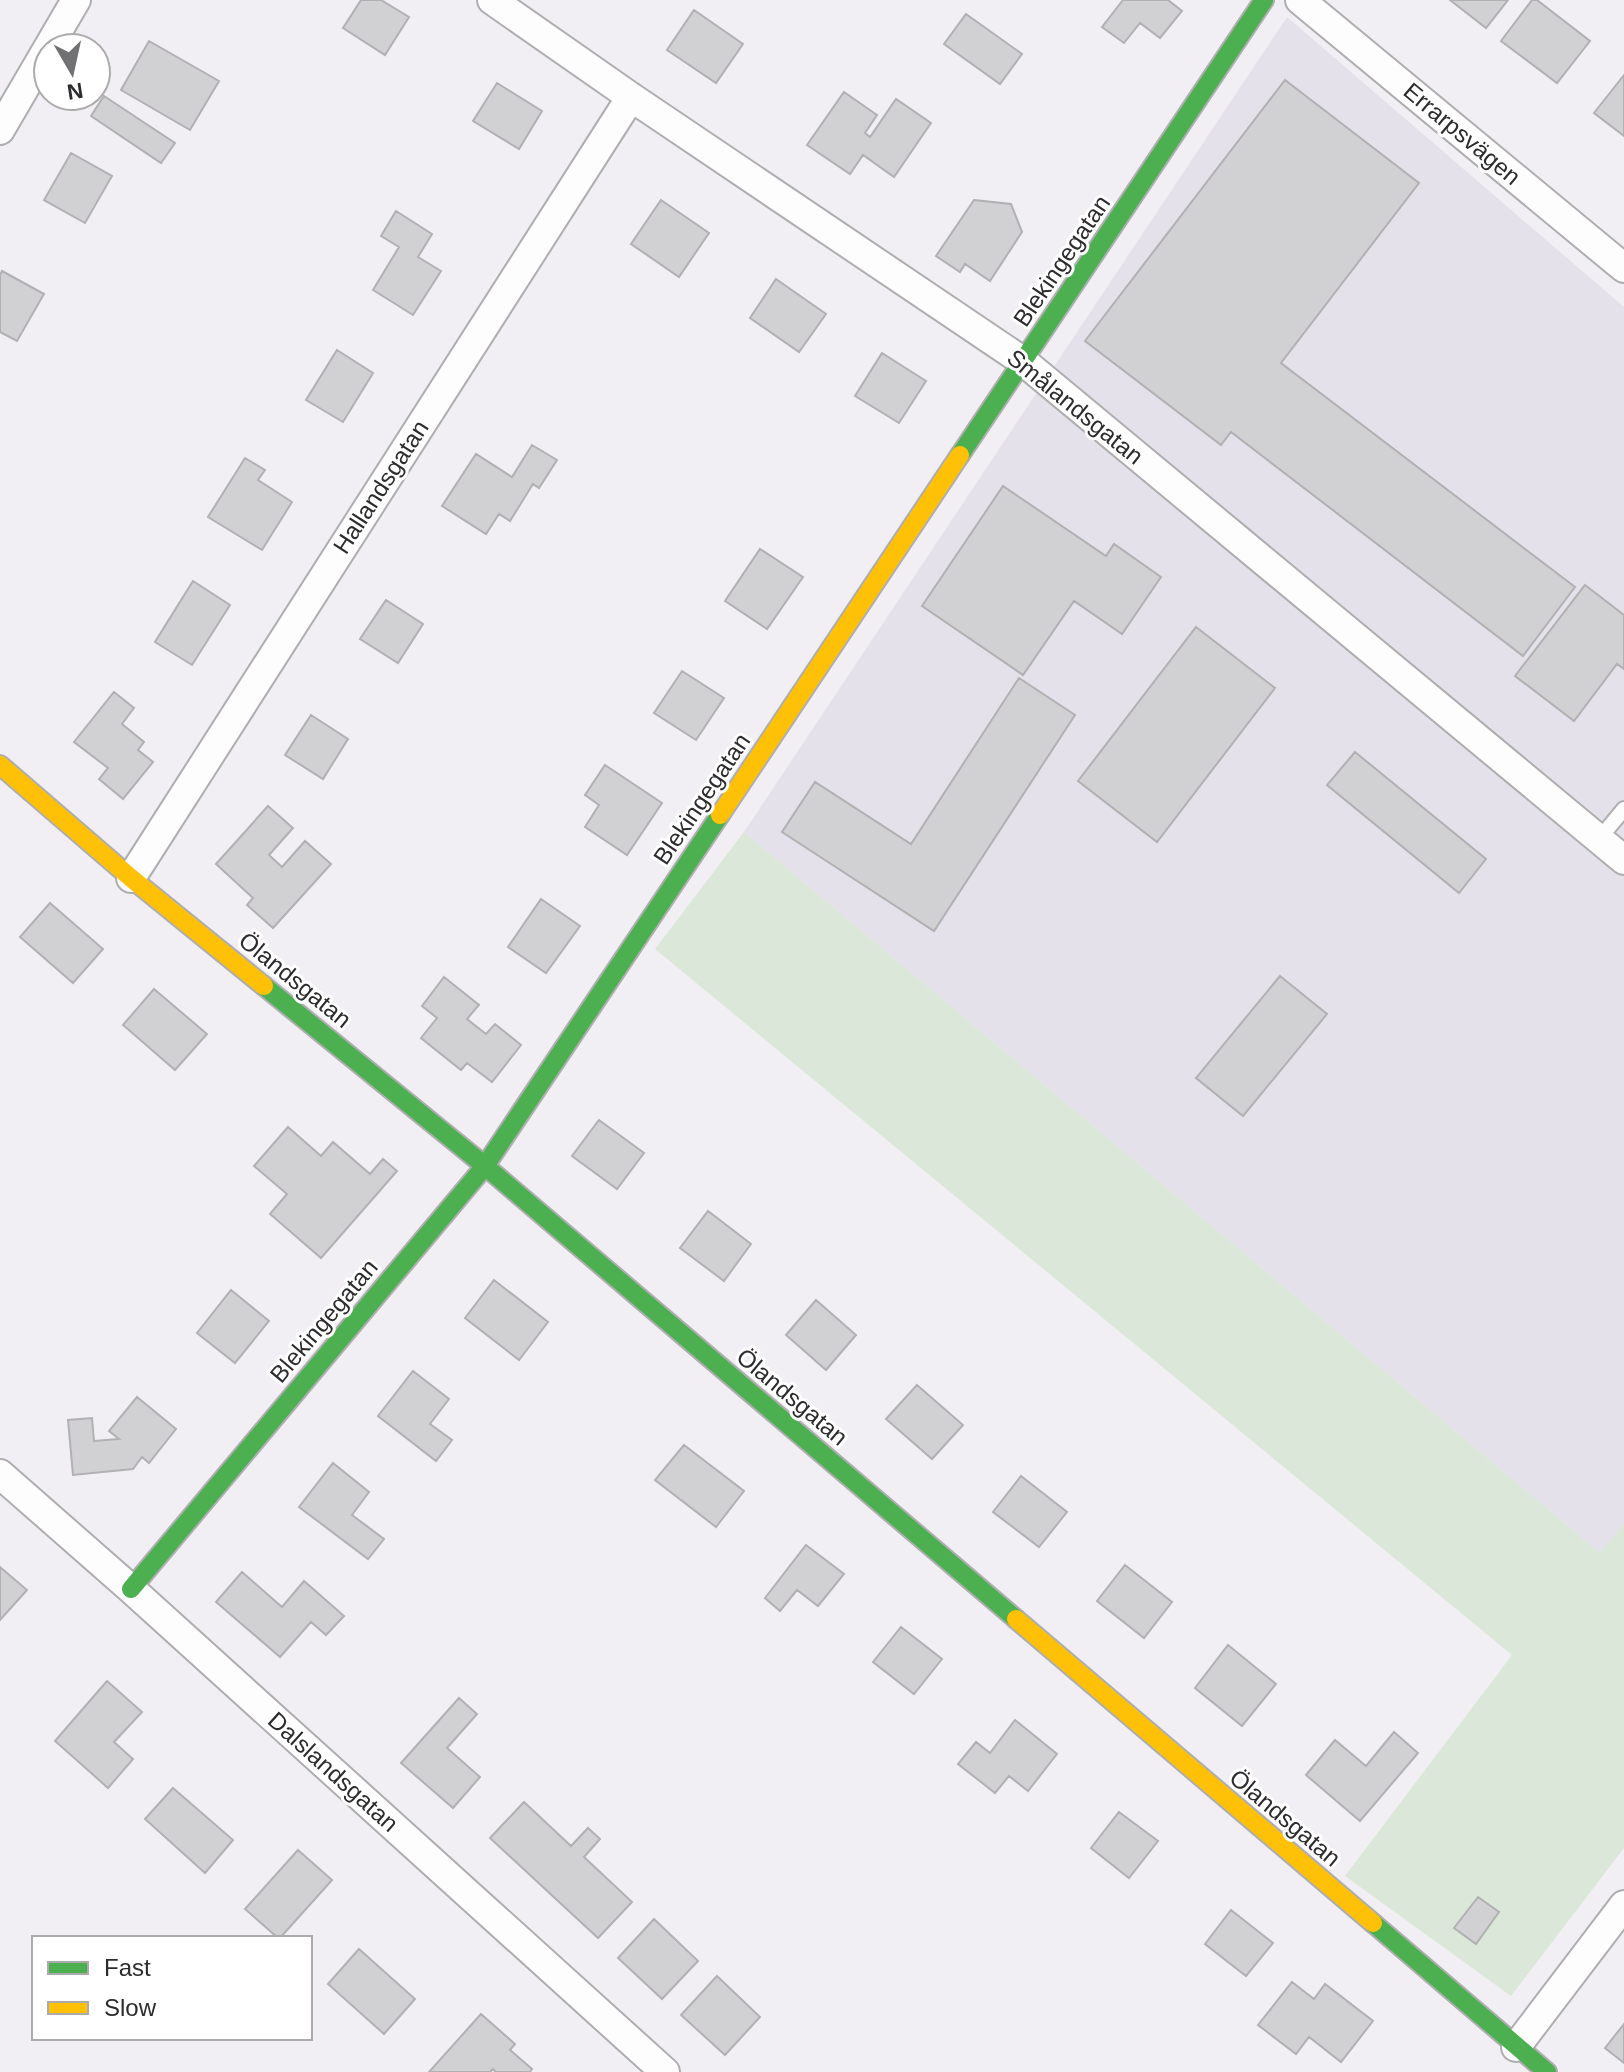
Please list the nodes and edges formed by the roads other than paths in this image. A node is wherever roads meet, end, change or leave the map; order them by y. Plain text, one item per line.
1 (76, 0) edge
2 (492, 0) edge
3 (1264, 0) edge
4 (1300, 0) edge
5 (631, 97) junction
6 (0, 130) edge
7 (1624, 268) edge
8 (1024, 362) junction
9 (0, 765) edge
10 (1624, 809) edge
11 (1599, 839) junction
12 (1624, 860) edge
13 (131, 878) junction
14 (485, 1166) junction
15 (0, 1474) edge
16 (131, 1589) junction
17 (1624, 1905) edge
18 (1516, 2047) junction
19 (665, 2072) edge
20 (1547, 2072) edge

1 - 6 street
2 - 5 street, Smålandsgatan
3 - 8 street, Blekingegatan
4 - 7 street, Errarpsvägen
5 - 8 street, Smålandsgatan
5 - 13 street, Hallandsgatan
8 - 11 street, Smålandsgatan
8 - 14 street, Blekingegatan
9 - 13 street, Ölandsgatan
10 - 11 lane
11 - 12 street, Smålandsgatan
13 - 14 street, Ölandsgatan
14 - 16 street, Blekingegatan
14 - 18 street, Ölandsgatan
15 - 16 street, Dalslandsgatan
16 - 19 street, Dalslandsgatan
17 - 18 street
18 - 20 street, Ölandsgatan

